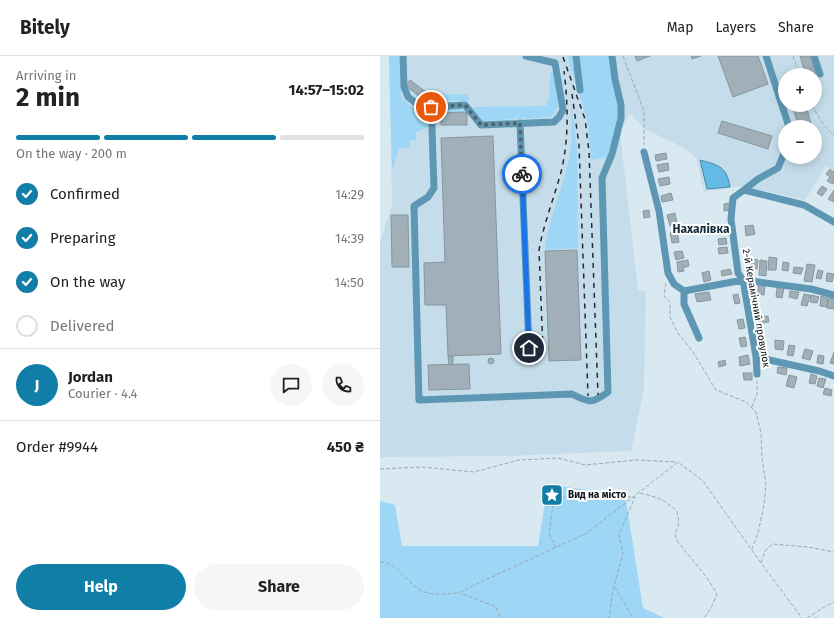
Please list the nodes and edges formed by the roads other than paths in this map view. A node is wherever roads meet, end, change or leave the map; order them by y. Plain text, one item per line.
1 (403, 56) edge
2 (526, 56) edge
3 (551, 56) edge
4 (576, 56) edge
5 (612, 56) edge
6 (766, 56) edge
7 (814, 56) edge
8 (555, 63) junction
9 (818, 68) edge
10 (580, 90) dead end
11 (432, 119) junction
12 (786, 120) edge
13 (520, 123) junction
14 (644, 152) road end
15 (780, 164) edge
16 (744, 190) junction
17 (834, 222) edge
18 (743, 280) junction
19 (684, 291) junction
20 (834, 294) edge
21 (699, 338) dead end
22 (529, 348) dead end
23 (756, 357) junction
24 (757, 374) road end
25 (834, 376) edge

1 - 11 street
2 - 8 street
3 - 8 street
4 - 10 street
5 - 11 street
6 - 12 street
7 - 9 street
8 - 13 street
11 - 13 street
13 - 22 street
14 - 19 street
15 - 16 street
16 - 17 street
16 - 18 street, 2-й Керамічний провулок
18 - 19 street
18 - 20 street
18 - 23 street, 2-й Керамічний провулок
19 - 21 street
23 - 24 street, 2-й Керамічний провулок
23 - 25 street

